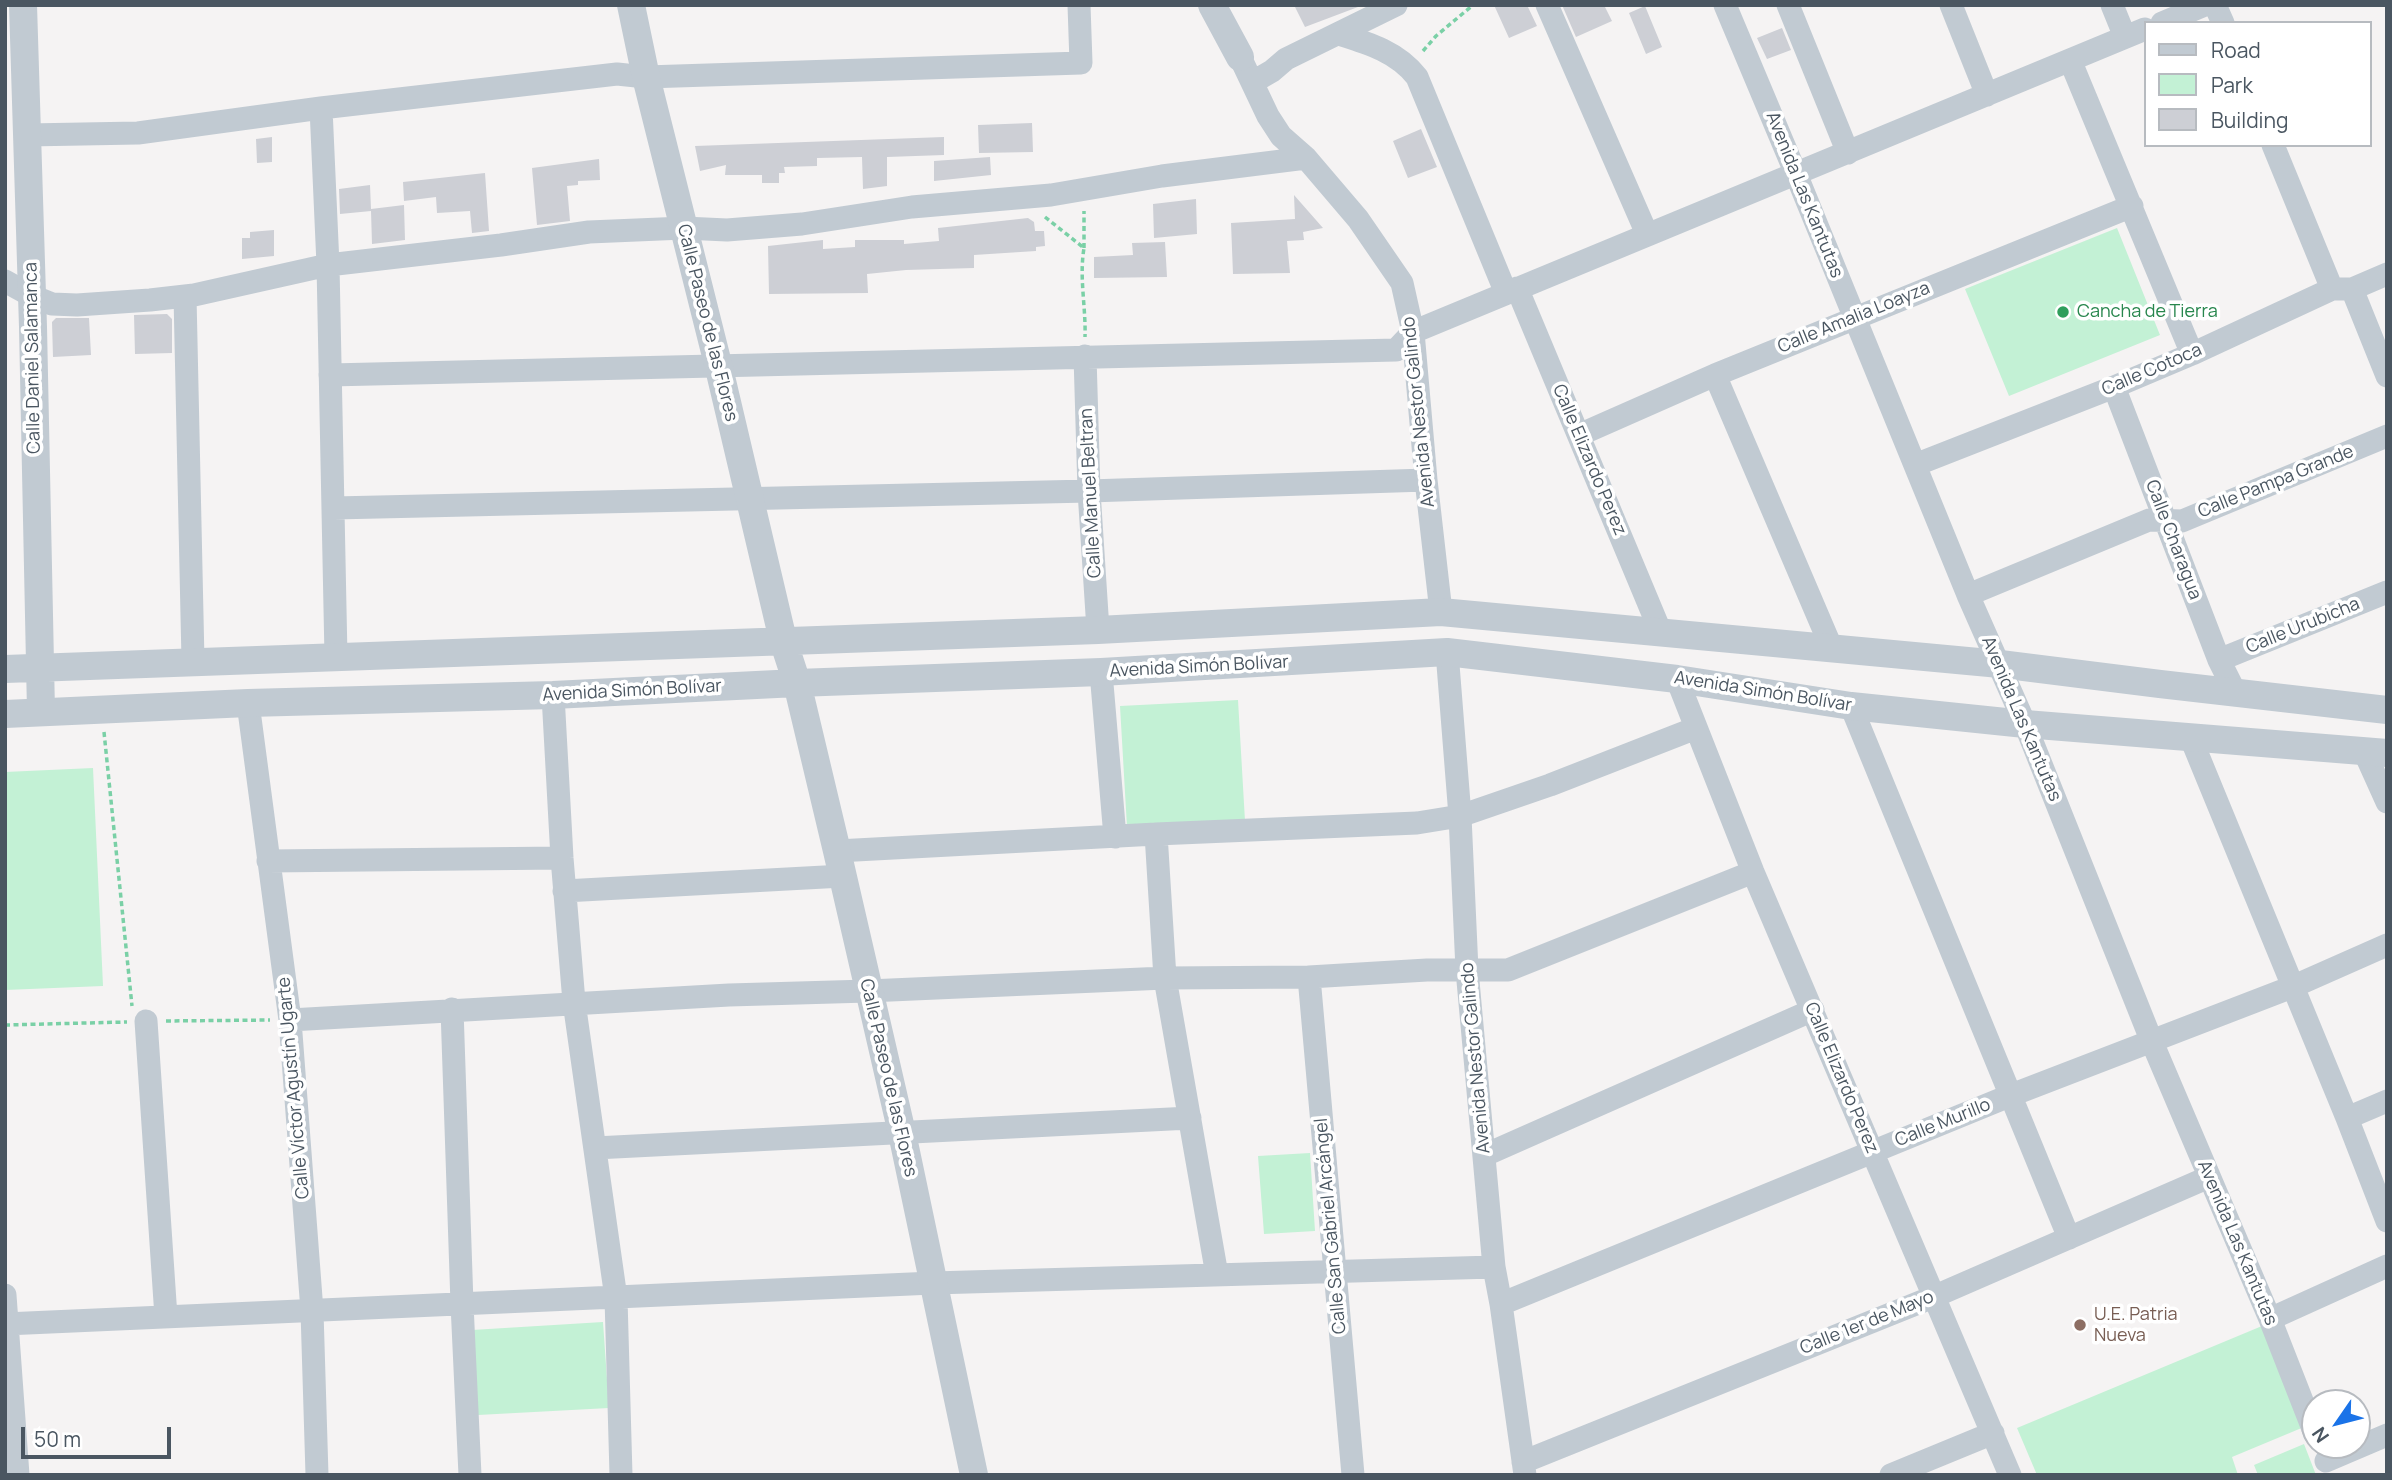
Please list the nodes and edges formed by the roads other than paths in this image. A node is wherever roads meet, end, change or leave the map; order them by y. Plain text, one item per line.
1 (23, 5) edge
2 (631, 5) edge
3 (1079, 5) edge
4 (1212, 5) edge
5 (1547, 5) edge
6 (1725, 5) edge
7 (1787, 5) edge
8 (1951, 5) edge
9 (2112, 5) edge
10 (2205, 5) edge
11 (1390, 6) edge
12 (2167, 21) edge
13 (2135, 33) edge
14 (1339, 34) junction
15 (1240, 57) joint
16 (2070, 60) junction
17 (646, 77) junction
18 (1253, 82) junction
19 (1987, 95) junction
20 (321, 108) junction
21 (27, 135) junction
22 (2274, 147) edge
23 (1848, 153) junction
24 (1306, 158) junction
25 (1796, 174) junction
26 (2132, 206) junction
27 (684, 228) junction
28 (1647, 234) junction
29 (328, 265) junction
30 (2387, 274) edge
31 (5, 281) edge
32 (2342, 289) junction
33 (1512, 290) junction
34 (32, 296) junction
35 (185, 296) junction
36 (1854, 318) junction
37 (1413, 331) junction
38 (2192, 354) junction
39 (1085, 356) junction
40 (718, 364) junction
41 (330, 375) junction
42 (1716, 375) junction
43 (2387, 376) edge
44 (2114, 387) junction
45 (1579, 435) junction
46 (2387, 436) edge
47 (1915, 465) junction
48 (1426, 480) junction
49 (1089, 491) junction
50 (750, 499) junction
51 (334, 508) junction
52 (2165, 520) junction
53 (2387, 592) edge
54 (1968, 595) junction
55 (1441, 612) junction
56 (1098, 630) junction
57 (1661, 632) junction
58 (783, 640) junction
59 (1832, 649) junction
60 (1447, 652) junction
61 (336, 657) junction
62 (2220, 660) junction
63 (193, 661) junction
64 (2000, 664) junction
65 (39, 667) junction
66 (5, 669) edge
67 (1101, 672) junction
68 (1677, 679) junction
69 (797, 683) junction
70 (2235, 692) junction
71 (554, 695) junction
72 (248, 703) junction
73 (1851, 706) junction
74 (2387, 710) edge
75 (41, 711) junction
76 (5, 714) edge
77 (2025, 724) junction
78 (1696, 728) junction
79 (2190, 736) junction
80 (2376, 752) edge
81 (2387, 802) edge
82 (1461, 816) junction
83 (1156, 834) junction
84 (1115, 837) junction
85 (562, 858) junction
86 (268, 861) junction
87 (840, 863) junction
88 (1753, 872) junction
89 (564, 891) junction
90 (2387, 945) edge
91 (1467, 970) junction
92 (1309, 977) junction
93 (1165, 978) junction
94 (2292, 987) junction
95 (868, 992) junction
96 (574, 1002) junction
97 (452, 1009) junction
98 (1813, 1010) junction
99 (139, 1014) road end
100 (290, 1020) junction
101 (2152, 1042) junction
102 (2009, 1096) junction
103 (2387, 1101) edge
104 (1190, 1118) junction
105 (2347, 1118) junction
106 (902, 1133) junction
107 (595, 1148) junction
108 (1872, 1152) junction
109 (1485, 1154) junction
110 (2208, 1177) junction
111 (2387, 1221) edge
112 (2069, 1238) junction
113 (1494, 1266) junction
114 (2387, 1266) edge
115 (1335, 1271) junction
116 (1217, 1275) junction
117 (933, 1283) junction
118 (5, 1295) edge
119 (1933, 1297) junction
120 (616, 1298) junction
121 (462, 1304) junction
122 (1502, 1304) junction
123 (312, 1311) junction
124 (166, 1317) junction
125 (2270, 1319) junction
126 (6, 1324) edge
127 (2301, 1398) edge
128 (1993, 1433) junction
129 (2387, 1435) edge
130 (2325, 1460) edge
131 (1524, 1468) edge
132 (18, 1475) edge
133 (317, 1475) edge
134 (470, 1475) edge
135 (621, 1475) edge
136 (974, 1475) edge
137 (1353, 1475) edge
138 (1891, 1475) edge
139 (2010, 1475) edge

1 - 21 street, Calle Daniel Salamanca
2 - 17 street, Calle Paseo de las Flores
3 - 17 street
4 - 15 street
5 - 28 street
6 - 25 street, Avenida Las Kantutas
7 - 23 street
8 - 19 street
9 - 13 street
10 - 12 street
11 - 14 street
13 - 16 street
14 - 18 street
14 - 33 street, Calle Elizardo Perez
15 - 18 street, Avenida Nestor Galindo
16 - 19 street
16 - 26 street
17 - 20 street
17 - 27 street, Calle Paseo de las Flores
18 - 24 street, Avenida Nestor Galindo
19 - 23 street
20 - 21 street
20 - 29 street
21 - 34 street, Calle Daniel Salamanca
22 - 32 street
23 - 25 street
24 - 27 street
24 - 37 street, Avenida Nestor Galindo
25 - 28 street
25 - 36 street, Avenida Las Kantutas
26 - 36 street, Calle Amalia Loayza
26 - 38 street
27 - 29 street
27 - 40 street, Calle Paseo de las Flores
28 - 33 street
29 - 35 street
29 - 41 street
30 - 32 street, Calle Cotoca
31 - 34 street
32 - 38 street, Calle Cotoca
32 - 43 street
33 - 37 street
33 - 45 street, Calle Elizardo Perez
34 - 35 street
34 - 65 street, Calle Daniel Salamanca
35 - 63 street
36 - 42 street, Calle Amalia Loayza
36 - 47 street, Avenida Las Kantutas
37 - 39 street
37 - 48 street, Avenida Nestor Galindo
38 - 44 street, Calle Cotoca
39 - 40 street
39 - 49 street, Calle Manuel Beltran
40 - 41 street
40 - 50 street, Calle Paseo de las Flores
41 - 51 street
42 - 45 street, Calle Amalia Loayza
42 - 59 street
44 - 47 street, Calle Cotoca
44 - 52 street, Calle Charagua
45 - 57 street, Calle Elizardo Perez
46 - 52 street, Calle Pampa Grande
47 - 54 street, Avenida Las Kantutas
48 - 49 street
48 - 55 street, Avenida Nestor Galindo
49 - 50 street
49 - 56 street, Calle Manuel Beltran
50 - 51 street
50 - 58 street, Calle Paseo de las Flores
51 - 61 street
52 - 54 street, Calle Pampa Grande
52 - 62 street, Calle Charagua
53 - 62 street, Calle Urubicha
54 - 64 street, Avenida Las Kantutas
55 - 56 street
55 - 57 street
55 - 60 street
56 - 58 street
57 - 59 street
58 - 61 street
58 - 69 street, Calle Paseo de las Flores
59 - 64 street
60 - 67 street, Avenida Simón Bolívar
60 - 68 street, Avenida Simón Bolívar
60 - 82 street, Avenida Nestor Galindo
61 - 63 street
62 - 70 street, Calle Charagua
63 - 65 street
64 - 70 street
64 - 77 street, Avenida Las Kantutas
65 - 66 street
65 - 75 street, Calle Daniel Salamanca
67 - 69 street, Avenida Simón Bolívar
67 - 84 street
68 - 73 street, Avenida Simón Bolívar
68 - 78 street, Calle Elizardo Perez
69 - 71 street, Avenida Simón Bolívar
69 - 87 street, Calle Paseo de las Flores
70 - 74 street
71 - 72 street, Avenida Simón Bolívar
71 - 85 street
72 - 75 street, Avenida Simón Bolívar
72 - 86 street, Calle Víctor Agustín Ugarte
73 - 77 street, Avenida Simón Bolívar
73 - 102 street
75 - 76 street, Avenida Simón Bolívar
77 - 79 street, Avenida Simón Bolívar
77 - 101 street, Avenida Las Kantutas
78 - 82 street
78 - 88 street, Calle Elizardo Perez
79 - 80 street, Avenida Simón Bolívar
79 - 94 street
80 - 81 street
82 - 83 street
82 - 91 street, Avenida Nestor Galindo
83 - 84 street
83 - 93 street
84 - 87 street
85 - 86 street
85 - 89 street
86 - 100 street, Calle Víctor Agustín Ugarte
87 - 89 street
87 - 95 street, Calle Paseo de las Flores
88 - 91 street
88 - 98 street, Calle Elizardo Perez
89 - 96 street
90 - 94 street, Calle Murillo
91 - 92 street
91 - 109 street, Avenida Nestor Galindo
92 - 93 street
92 - 115 street, Calle San Gabriel Arcángel
93 - 95 street
93 - 104 street
94 - 101 street, Calle Murillo
94 - 105 street
95 - 96 street
95 - 106 street, Calle Paseo de las Flores
96 - 97 street
96 - 107 street
97 - 100 street
97 - 121 street
98 - 108 street, Calle Elizardo Perez
98 - 109 street
99 - 124 street
100 - 123 street, Calle Víctor Agustín Ugarte
101 - 102 street, Calle Murillo
101 - 110 street, Avenida Las Kantutas
102 - 108 street, Calle Murillo
102 - 112 street
103 - 105 street
104 - 106 street
104 - 116 street
105 - 111 street
106 - 107 street
106 - 117 street, Calle Paseo de las Flores
107 - 120 street
108 - 119 street, Calle Elizardo Perez
108 - 122 street, Calle Murillo
109 - 113 street, Avenida Nestor Galindo
110 - 112 street, Calle 1er de Mayo
110 - 125 street, Avenida Las Kantutas
112 - 119 street, Calle 1er de Mayo
113 - 115 street
113 - 122 street, Avenida Nestor Galindo
114 - 125 street
115 - 116 street
115 - 137 street, Calle San Gabriel Arcángel
116 - 117 street
117 - 120 street
117 - 136 street, Calle Paseo de las Flores
118 - 126 street
119 - 128 street, Calle Elizardo Perez
119 - 131 street, Calle 1er de Mayo
120 - 121 street
120 - 135 street
121 - 123 street
121 - 134 street
122 - 131 street, Avenida Nestor Galindo
123 - 124 street
123 - 133 street, Calle Víctor Agustín Ugarte
124 - 126 street
125 - 127 street, Avenida Las Kantutas
126 - 132 street
128 - 138 street
128 - 139 street, Calle Elizardo Perez
129 - 130 street

